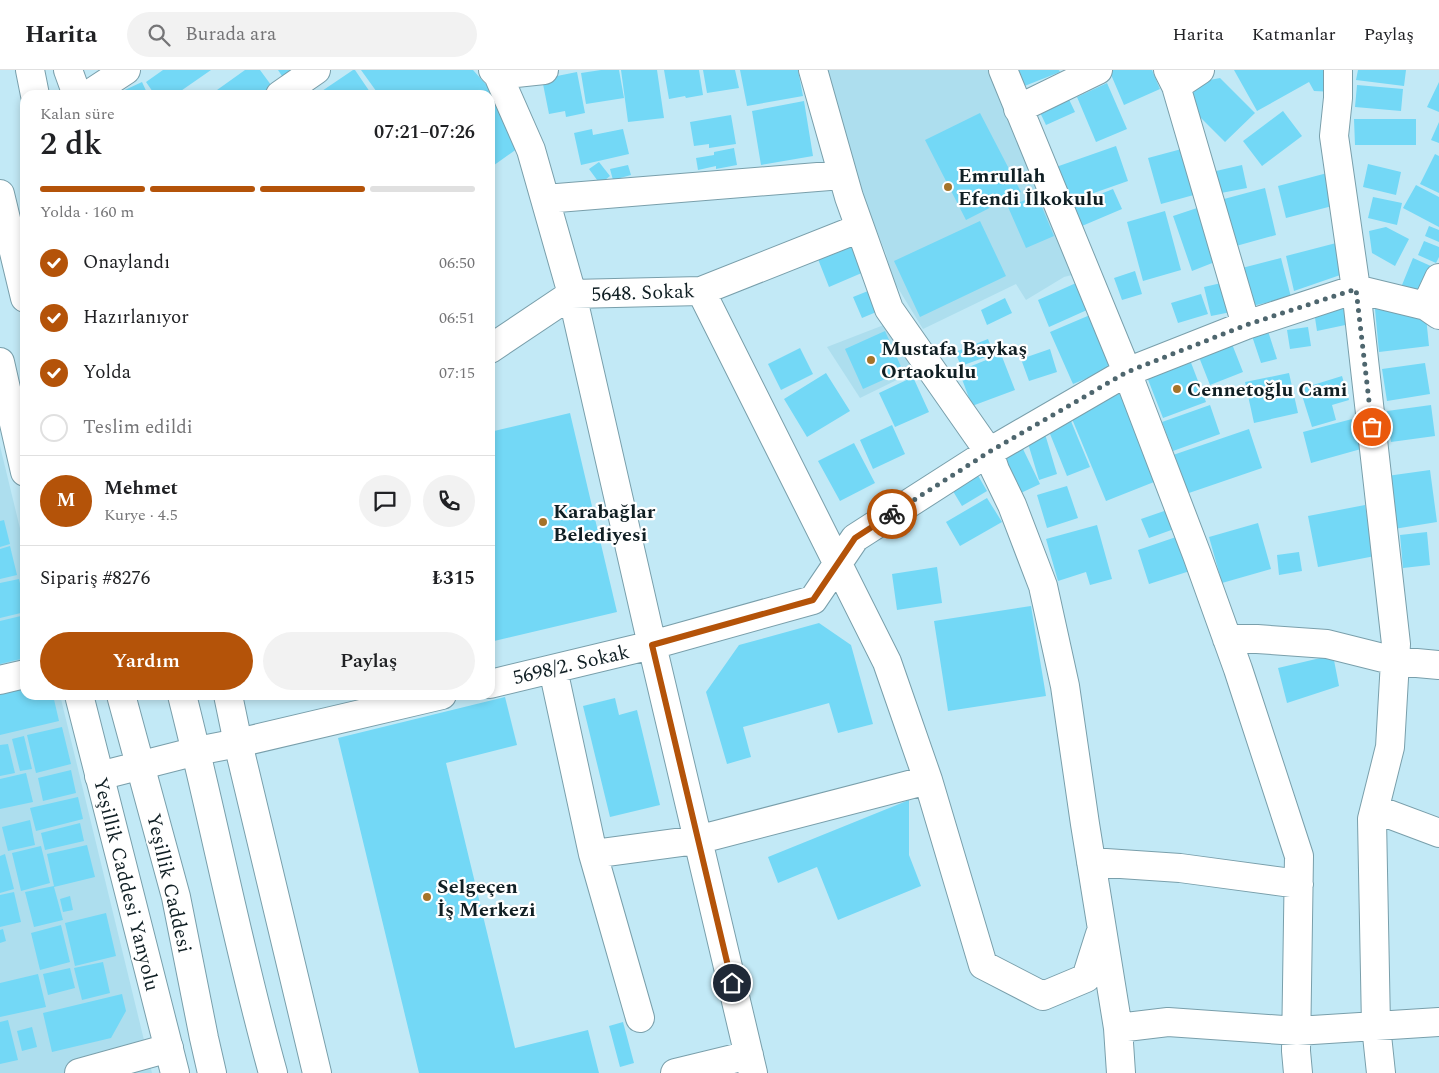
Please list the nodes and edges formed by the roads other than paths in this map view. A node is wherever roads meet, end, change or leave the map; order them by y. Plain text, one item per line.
1 (30, 70) edge
2 (68, 70) edge
3 (126, 70) edge
4 (316, 70) edge
5 (540, 70) edge
6 (813, 70) edge
7 (1003, 70) edge
8 (1098, 70) edge
9 (1200, 70) edge
10 (1338, 70) edge
11 (496, 73) edge
12 (1172, 78) edge
13 (34, 90) edge
14 (76, 90) edge
15 (96, 90) edge
16 (287, 90) edge
17 (1018, 109) junction
18 (842, 175) junction
19 (0, 194) edge
20 (545, 199) junction
21 (860, 228) junction
22 (20, 277) edge
23 (1439, 278) edge
24 (1356, 289) junction
25 (701, 291) junction
26 (572, 294) junction
27 (1432, 310) edge
28 (1246, 325) junction
29 (495, 346) edge
30 (0, 362) edge
31 (1127, 372) junction
32 (20, 450) edge
33 (989, 452) junction
34 (838, 565) junction
35 (1227, 639) junction
36 (652, 645) junction
37 (1395, 661) junction
38 (1439, 665) edge
39 (553, 669) junction
40 (20, 675) edge
41 (0, 680) edge
42 (495, 683) edge
43 (80, 700) edge
44 (122, 700) edge
45 (183, 700) edge
46 (229, 700) edge
47 (421, 700) edge
48 (238, 743) junction
49 (197, 751) junction
50 (141, 766) junction
51 (99, 776) junction
52 (928, 780) junction
53 (1375, 809) junction
54 (1439, 833) edge
55 (697, 840) junction
56 (593, 854) junction
57 (1091, 862) junction
58 (1299, 884) junction
59 (1102, 930) junction
60 (640, 1018) dead end
61 (1439, 1022) edge
62 (1376, 1026) junction
63 (1118, 1028) junction
64 (1297, 1031) junction
65 (172, 1061) edge
66 (751, 1064) edge
67 (79, 1073) edge
68 (212, 1073) edge
69 (272, 1073) edge
70 (317, 1073) edge
71 (675, 1073) edge
72 (1121, 1073) edge
73 (1298, 1073) edge
74 (1381, 1073) edge

1 - 13 main road
2 - 14 main road
3 - 15 main road
4 - 16 main road
5 - 11 main road
6 - 18 main road
7 - 17 main road
8 - 17 main road
9 - 12 main road
10 - 24 main road
11 - 20 main road
12 - 28 main road
17 - 31 main road
18 - 20 main road
18 - 21 main road
19 - 22 main road
20 - 26 main road
21 - 25 main road, 5648. Sokak
21 - 33 main road
23 - 27 main road
24 - 27 main road
24 - 28 main road, 5698/2. Sokak
24 - 37 main road
25 - 26 main road, 5648. Sokak
25 - 34 main road
26 - 29 main road, 5648. Sokak
26 - 36 main road
28 - 31 main road, 5698/2. Sokak
30 - 32 main road
31 - 33 main road, 5698/2. Sokak
31 - 35 main road
33 - 34 main road, 5698/2. Sokak
33 - 57 main road
34 - 36 main road, 5698/2. Sokak
34 - 52 main road
35 - 37 main road
35 - 58 main road
36 - 39 main road, 5698/2. Sokak
36 - 55 main road
37 - 38 main road
37 - 53 main road
39 - 42 main road, 5698/2. Sokak
39 - 56 main road
40 - 41 main road
43 - 51 main road, Yeşillik Caddesi Yanyolu
44 - 50 main road, Yeşillik Caddesi
45 - 49 main road
46 - 48 main road
47 - 48 main road
48 - 49 main road
48 - 70 main road
49 - 50 main road
49 - 69 main road
50 - 51 main road
50 - 68 main road, Yeşillik Caddesi
51 - 65 main road, Yeşillik Caddesi Yanyolu
52 - 55 main road
52 - 59 main road
53 - 54 main road
53 - 62 main road
55 - 56 main road
55 - 66 main road
56 - 60 main road
57 - 58 main road
57 - 59 main road
58 - 64 main road
59 - 63 main road
61 - 62 main road
62 - 64 main road
62 - 74 main road
63 - 64 main road
63 - 72 main road
64 - 73 main road
65 - 67 main road
66 - 71 main road

